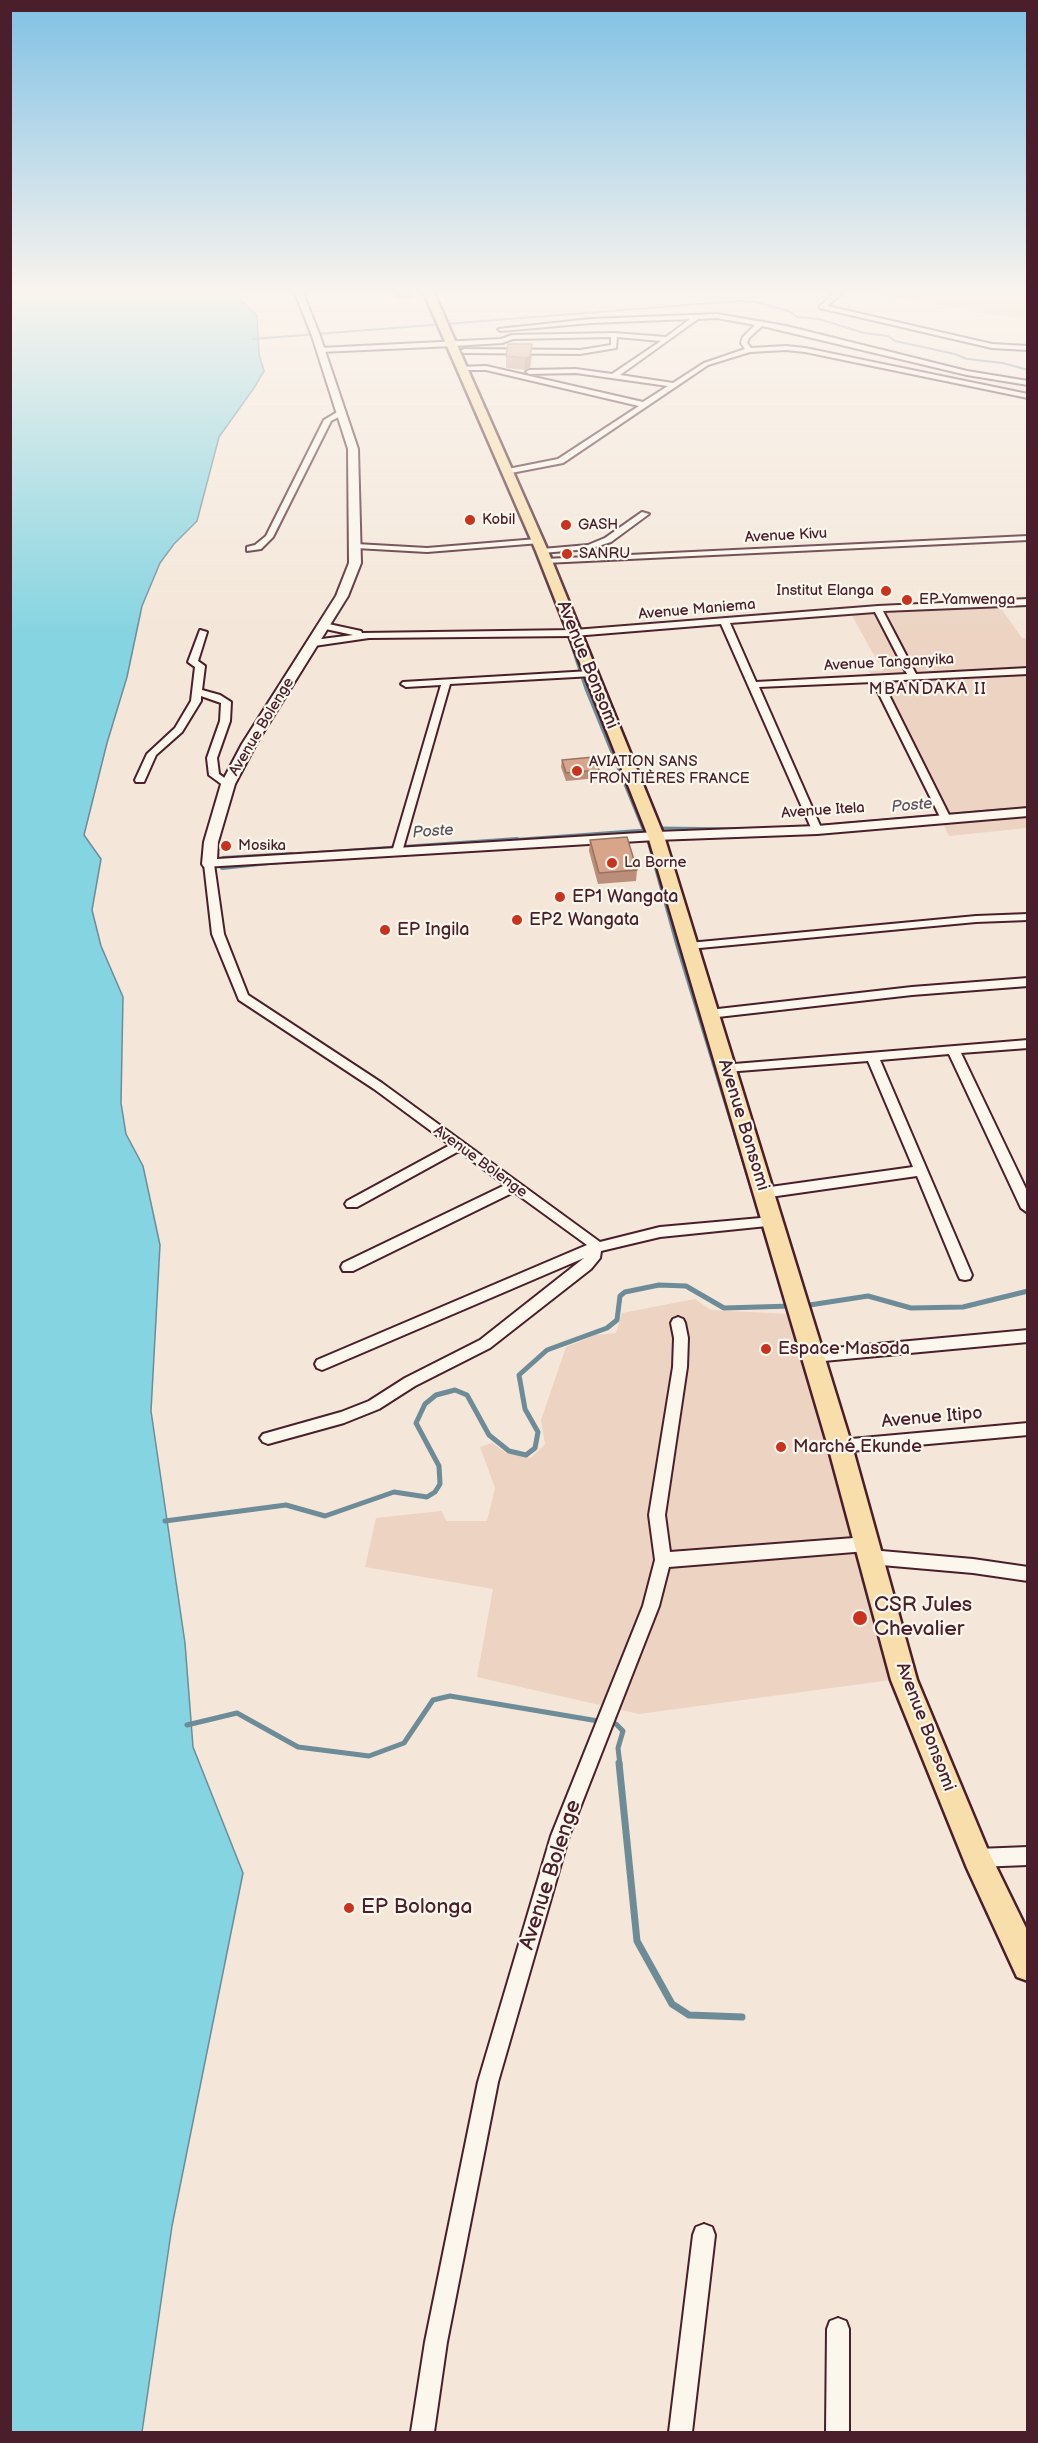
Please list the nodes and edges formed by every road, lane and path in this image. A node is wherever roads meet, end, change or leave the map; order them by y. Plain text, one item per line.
1 (340, 407) edge
2 (477, 407) edge
3 (642, 407) edge
4 (342, 413) junction
5 (506, 472) junction
6 (645, 514) dead end
7 (1028, 538) edge
8 (356, 546) junction
9 (250, 549) dead end
10 (541, 551) junction
11 (1028, 602) edge
12 (878, 609) junction
13 (726, 622) junction
14 (324, 626) junction
15 (203, 632) dead end
16 (574, 633) junction
17 (369, 635) junction
18 (314, 643) junction
19 (1028, 671) edge
20 (590, 674) junction
21 (913, 677) junction
22 (876, 680) junction
23 (446, 683) junction
24 (406, 684) dead end
25 (753, 685) junction
26 (198, 692) junction
27 (140, 780) dead end
28 (228, 784) junction
29 (1028, 812) edge
30 (945, 817) junction
31 (817, 830) junction
32 (656, 836) junction
33 (398, 852) junction
34 (209, 864) junction
35 (1028, 917) edge
36 (689, 946) junction
37 (1028, 982) edge
38 (709, 1014) junction
39 (1028, 1044) edge
40 (953, 1050) junction
41 (872, 1056) junction
42 (726, 1068) junction
43 (458, 1146) junction
44 (921, 1171) junction
45 (514, 1186) junction
46 (763, 1193) junction
47 (352, 1204) dead end
48 (1028, 1208) edge
49 (772, 1222) junction
50 (594, 1248) junction
51 (348, 1267) dead end
52 (965, 1275) dead end
53 (678, 1323) dead end
54 (1028, 1336) edge
55 (813, 1356) junction
56 (322, 1364) dead end
57 (1028, 1429) edge
58 (268, 1438) dead end
59 (840, 1446) junction
60 (869, 1550) junction
61 (663, 1560) junction
62 (1028, 1574) edge
63 (1028, 1856) edge
64 (977, 1858) junction
65 (1028, 1966) edge
66 (704, 2235) dead end
67 (838, 2329) dead end
68 (422, 2433) edge
69 (680, 2433) edge
70 (838, 2433) edge

1 - 4 street, Avenue Bolenge
2 - 5 main road, Avenue Bonsomi
3 - 5 street
4 - 8 street, Avenue Bolenge
4 - 9 street
5 - 10 main road, Avenue Bonsomi
6 - 10 street
7 - 10 street, Avenue Kivu
8 - 10 street
8 - 14 street, Avenue Bolenge
10 - 16 main road, Avenue Bonsomi
11 - 12 street, Avenue Maniema
12 - 13 street, Avenue Maniema
12 - 21 street
13 - 16 street, Avenue Maniema
13 - 25 street
14 - 17 street
14 - 18 street, Avenue Bolenge
15 - 26 street
16 - 17 street, Avenue Maniema
16 - 20 main road, Avenue Bonsomi
17 - 18 street
18 - 28 street, Avenue Bolenge
19 - 21 street, Avenue Tanganyika
20 - 23 street
20 - 32 main road, Avenue Bonsomi
21 - 22 street, Avenue Tanganyika
22 - 25 street, Avenue Tanganyika
22 - 30 street
23 - 24 street
23 - 33 street
25 - 31 street
26 - 27 street
26 - 28 street
28 - 34 street, Avenue Bolenge
29 - 30 street, Avenue Itela
30 - 31 street, Avenue Itela
31 - 32 street, Avenue Itela
32 - 33 street, Avenue Itela
32 - 36 main road, Avenue Bonsomi
33 - 34 street, Avenue Itela
34 - 43 street, Avenue Bolenge
35 - 36 street
36 - 38 main road, Avenue Bonsomi
37 - 38 street
38 - 42 main road, Avenue Bonsomi
39 - 40 street
40 - 41 street
40 - 48 street
41 - 42 street
41 - 44 street
42 - 46 main road, Avenue Bonsomi
43 - 45 street, Avenue Bolenge
43 - 47 street
44 - 46 street
44 - 52 street
45 - 50 street, Avenue Bolenge
45 - 51 street
46 - 49 main road, Avenue Bonsomi
49 - 50 street
49 - 55 main road, Avenue Bonsomi
50 - 56 street
50 - 58 street
53 - 61 street, Avenue Bolenge
54 - 55 street
55 - 59 main road, Avenue Bonsomi
57 - 59 street, Avenue Itipo
59 - 60 main road, Avenue Bonsomi
60 - 61 street
60 - 62 street
60 - 64 main road, Avenue Bonsomi
61 - 68 street, Avenue Bolenge
63 - 64 street
64 - 65 main road, Avenue Bonsomi
66 - 69 street
67 - 70 street

